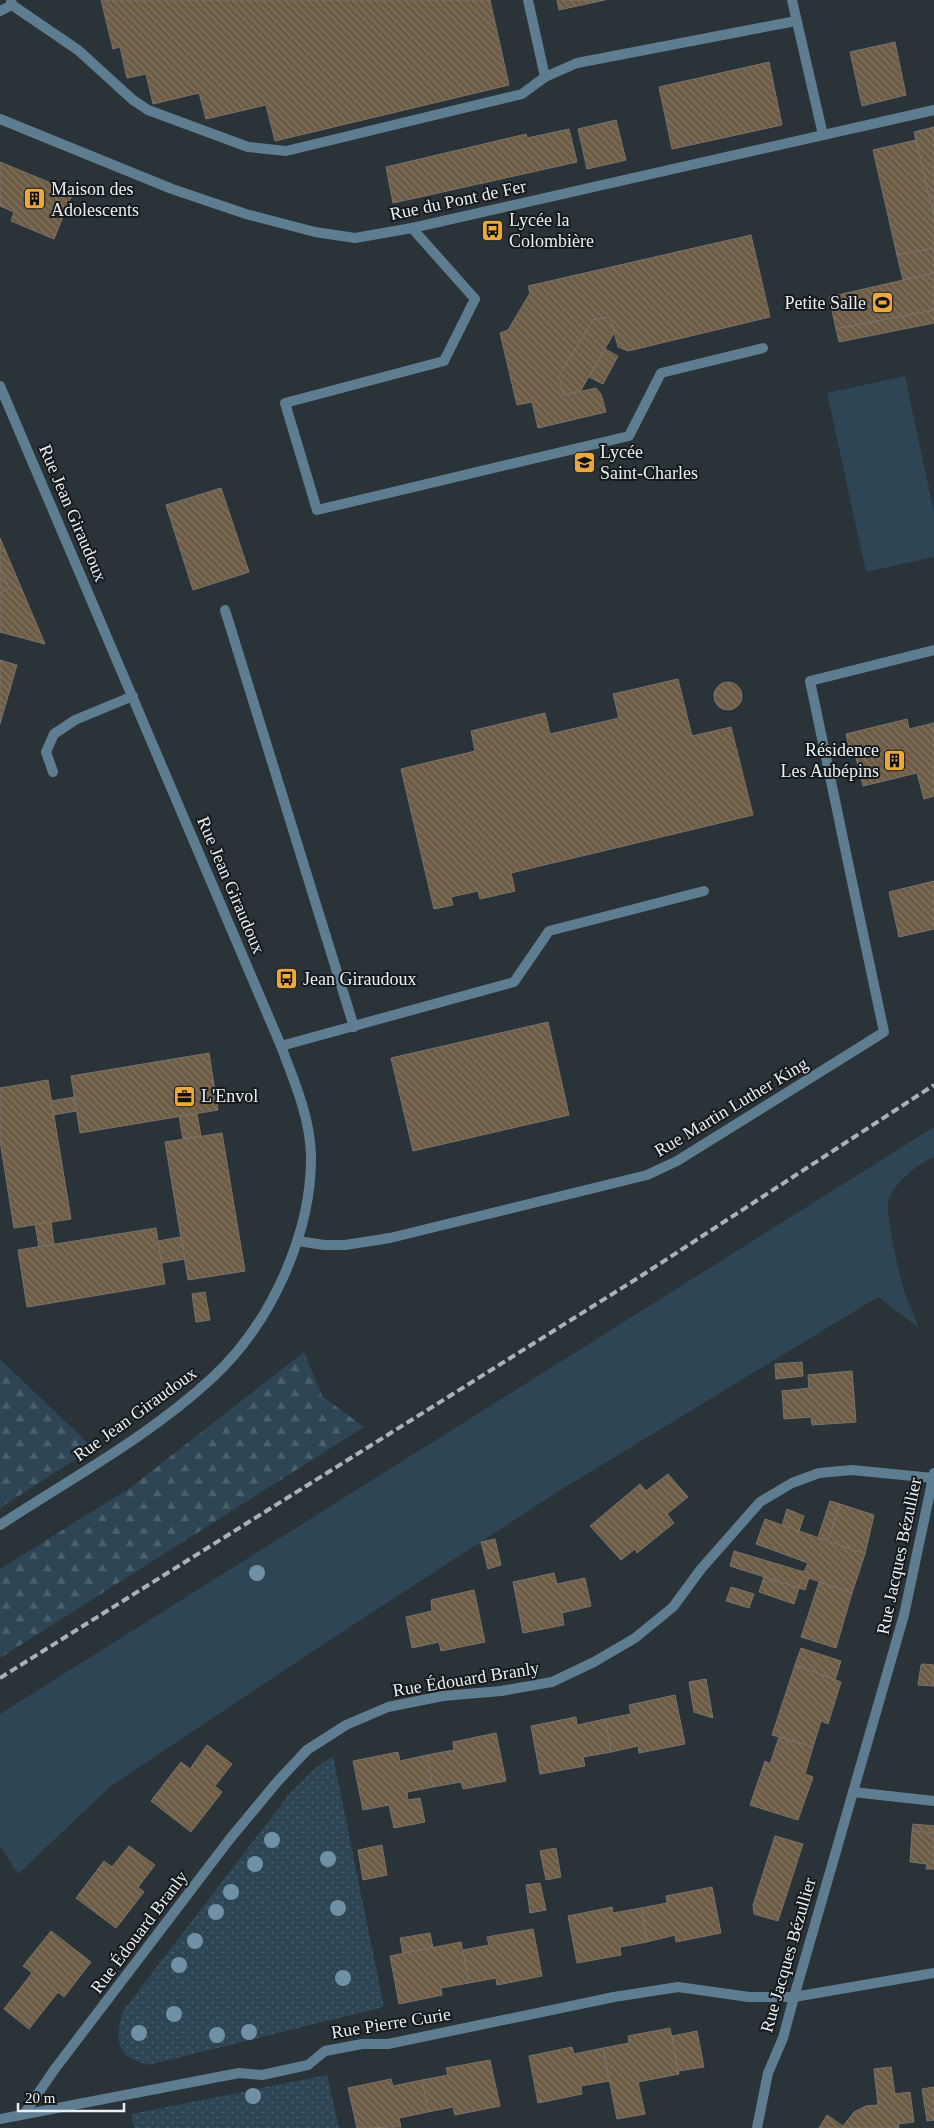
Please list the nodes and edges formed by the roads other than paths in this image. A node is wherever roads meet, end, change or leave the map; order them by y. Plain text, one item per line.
1 (528, 0) edge
2 (792, 0) edge
3 (12, 3) edge
4 (0, 11) edge
5 (796, 21) junction
6 (545, 78) junction
7 (934, 110) edge
8 (0, 119) edge
9 (823, 135) junction
10 (412, 228) junction
11 (763, 348) dead end
12 (0, 386) edge
13 (225, 610) dead end
14 (934, 650) edge
15 (133, 696) junction
16 (53, 772) dead end
17 (704, 891) dead end
18 (354, 1027) junction
19 (282, 1046) junction
20 (298, 1241) junction
21 (933, 1475) edge
22 (0, 1525) edge
23 (854, 1792) junction
24 (934, 1801) edge
25 (934, 1973) edge
26 (794, 1997) junction
27 (24, 2114) junction
28 (0, 2119) edge
29 (757, 2128) edge

1 - 6 street
2 - 5 street
3 - 4 street
3 - 6 street
5 - 6 street
5 - 9 street
7 - 9 street, Rue du Pont de Fer
8 - 10 street, Rue du Pont de Fer
9 - 10 street, Rue du Pont de Fer
10 - 11 street
12 - 15 street, Rue Jean Giraudoux
13 - 18 street
14 - 20 street, Rue Martin Luther King
15 - 16 street
15 - 19 street, Rue Jean Giraudoux
17 - 18 street
18 - 19 street
19 - 20 street, Rue Jean Giraudoux
20 - 22 street, Rue Jean Giraudoux
21 - 23 street, Rue Jacques Bézullier
21 - 27 street, Rue Édouard Branly
23 - 24 street
23 - 26 street, Rue Jacques Bézullier
25 - 26 street, Rue Pierre Curie
26 - 27 street, Rue Pierre Curie
26 - 29 street, Rue Jacques Bézullier
27 - 28 street, Rue Pierre Curie

